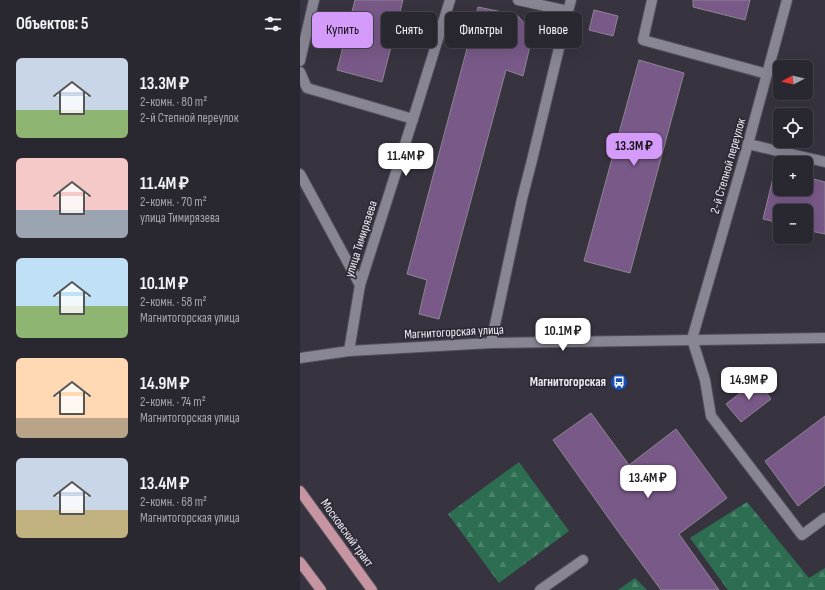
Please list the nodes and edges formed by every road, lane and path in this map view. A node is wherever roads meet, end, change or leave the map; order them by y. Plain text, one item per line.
1 (314, 0) edge
2 (450, 0) edge
3 (518, 0) edge
4 (571, 0) edge
5 (652, 0) edge
6 (787, 0) edge
7 (568, 11) junction
8 (300, 61) edge
9 (300, 72) edge
10 (767, 74) junction
11 (413, 119) junction
12 (748, 144) junction
13 (825, 162) edge
14 (300, 174) edge
15 (360, 285) junction
16 (825, 338) edge
17 (692, 339) junction
18 (491, 342) junction
19 (348, 351) junction
20 (300, 358) edge
21 (300, 491) edge
22 (825, 518) edge
23 (583, 560) dead end
24 (300, 562) edge
25 (321, 590) edge
26 (372, 590) edge
27 (540, 590) edge

1 - 8 street
2 - 11 street, улица Тимирязева
3 - 7 street
4 - 7 street
5 - 10 street
6 - 10 street, 2-й Степной переулок
7 - 18 street
9 - 11 street
10 - 12 street, 2-й Степной переулок
11 - 15 street, улица Тимирязева
12 - 13 street
12 - 17 street, 2-й Степной переулок
14 - 15 street
15 - 19 street, улица Тимирязева
16 - 17 street, Магнитогорская улица
17 - 18 street, Магнитогорская улица
17 - 22 street
18 - 19 street, Магнитогорская улица
19 - 20 street, Магнитогорская улица
21 - 26 main road, Московский тракт
23 - 27 street
24 - 25 main road

